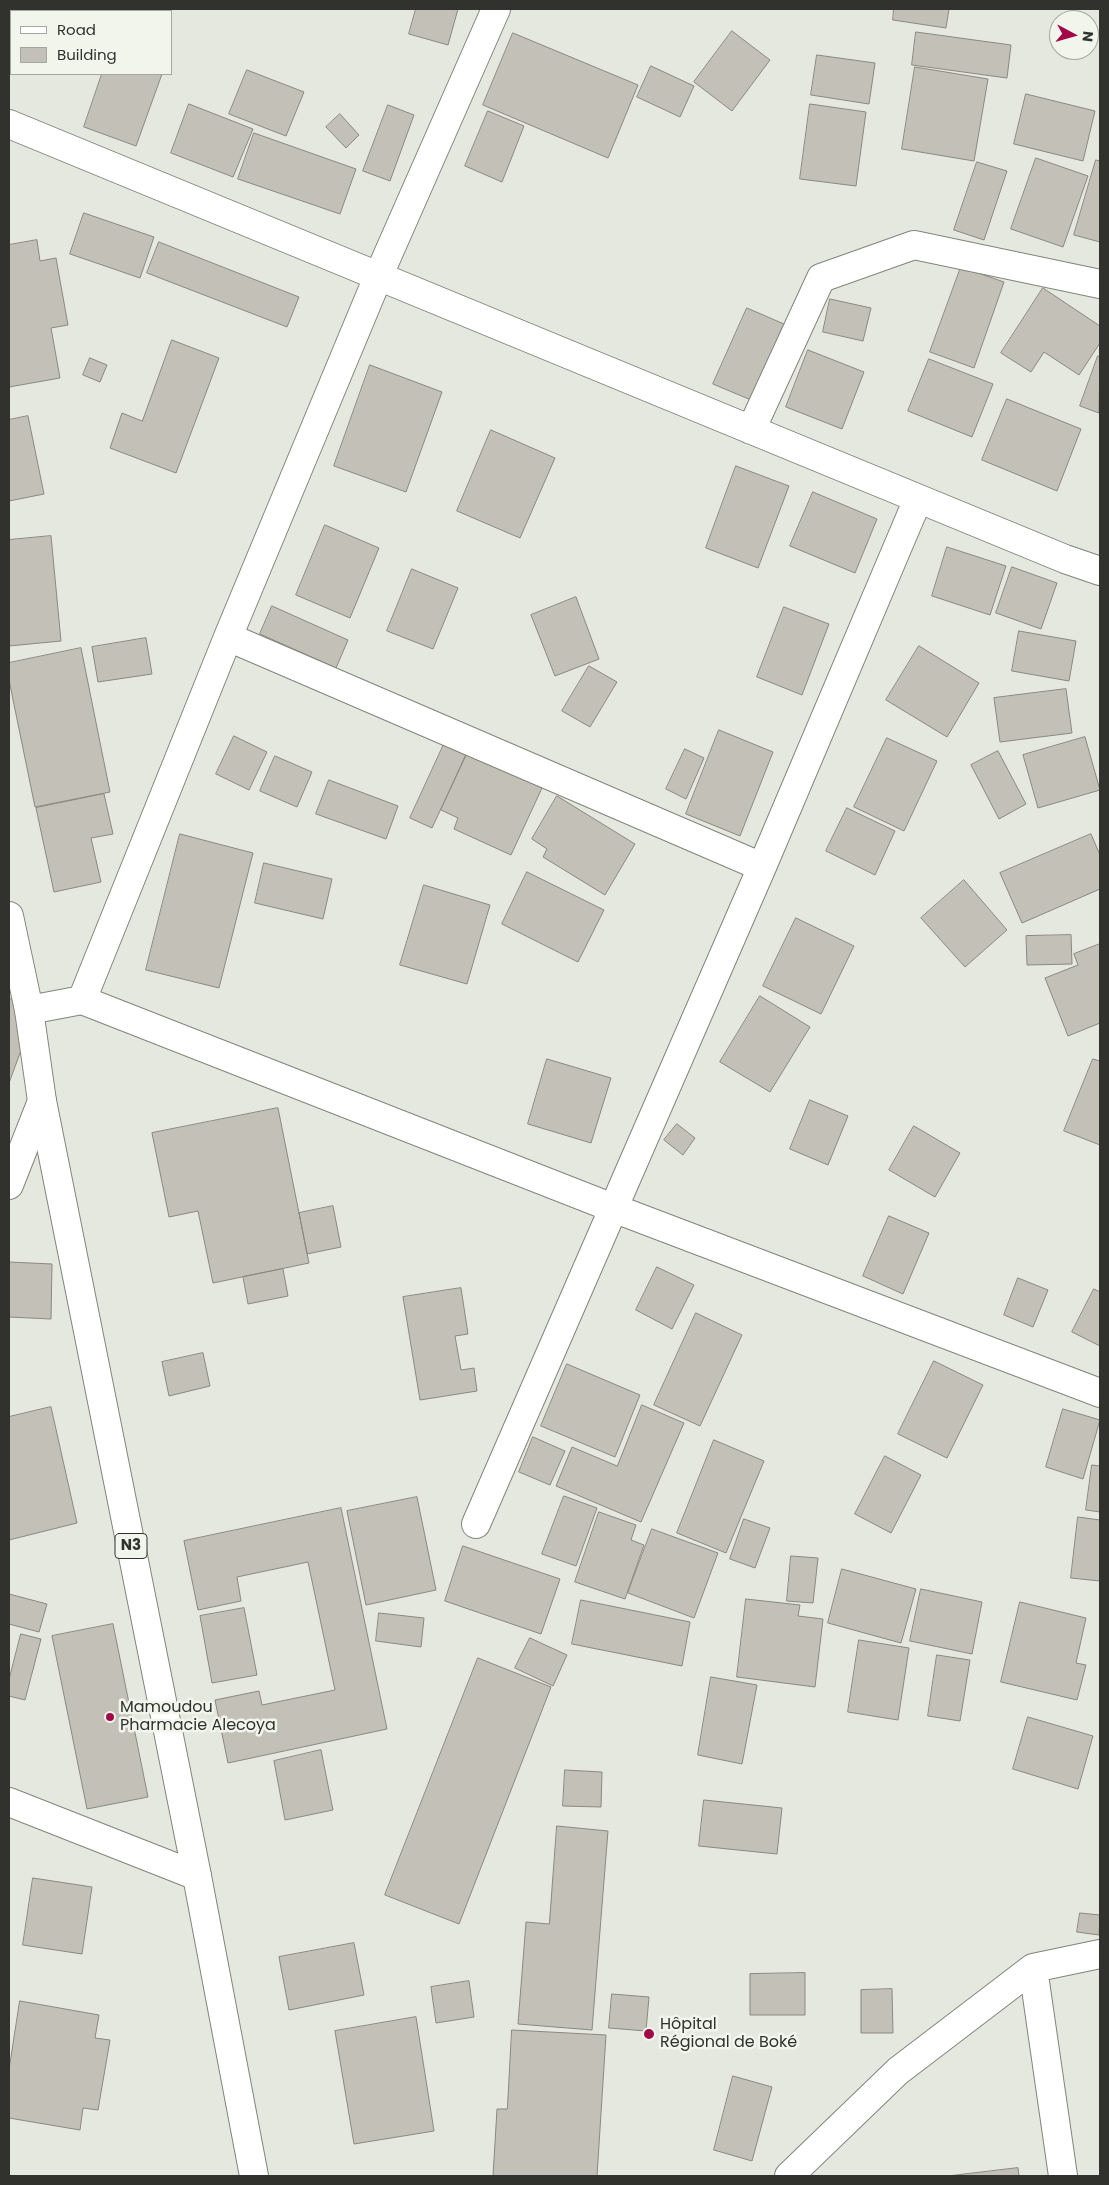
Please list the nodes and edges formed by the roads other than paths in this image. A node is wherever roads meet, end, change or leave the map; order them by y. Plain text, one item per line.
1 (496, 9) edge
2 (9, 124) edge
3 (378, 277) junction
4 (1100, 284) edge
5 (751, 430) junction
6 (918, 499) junction
7 (1100, 571) edge
8 (228, 636) junction
9 (762, 867) junction
10 (9, 916) edge
11 (14, 966) edge
12 (82, 1000) junction
13 (29, 1010) junction
14 (42, 1101) junction
15 (9, 1185) edge
16 (613, 1208) junction
17 (1100, 1393) edge
18 (476, 1524) dead end
19 (9, 1802) edge
20 (197, 1876) junction
21 (1100, 1954) edge
22 (1033, 1968) junction
23 (254, 2176) edge
24 (789, 2176) edge
25 (1063, 2176) edge

1 - 3 main road
2 - 3 main road
3 - 5 main road
3 - 8 main road
4 - 5 main road
5 - 6 main road
6 - 7 main road
6 - 9 main road
8 - 9 main road
8 - 12 main road
9 - 16 main road
10 - 11 main road, N3
11 - 13 main road, N3
12 - 13 main road
12 - 16 main road
13 - 14 main road, N3
14 - 15 main road
14 - 20 main road, N3
16 - 17 main road
16 - 18 main road
19 - 20 main road
20 - 23 main road, N3
21 - 22 main road
22 - 24 main road
22 - 25 main road

